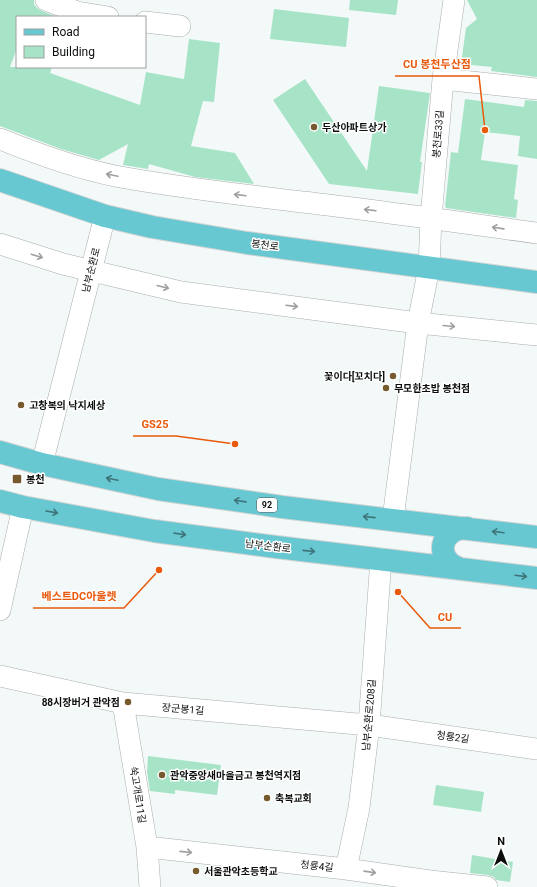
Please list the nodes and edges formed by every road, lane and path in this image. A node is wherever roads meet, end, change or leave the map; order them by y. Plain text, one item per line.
1 (46, 0) edge
2 (454, 0) edge
3 (102, 16) edge
4 (146, 22) edge
5 (180, 26) dead end
6 (443, 79) junction
7 (537, 89) edge
8 (0, 139) edge
9 (0, 180) edge
10 (105, 216) junction
11 (431, 218) junction
12 (537, 233) edge
13 (0, 244) edge
14 (429, 268) junction
15 (92, 270) junction
16 (537, 282) edge
17 (418, 323) junction
18 (537, 335) edge
19 (0, 452) edge
20 (42, 464) junction
21 (0, 501) edge
22 (23, 507) junction
23 (393, 519) junction
24 (467, 528) junction
25 (537, 537) edge
26 (381, 559) junction
27 (458, 568) junction
28 (537, 578) edge
29 (0, 610) edge
30 (0, 676) edge
31 (123, 703) junction
32 (369, 725) junction
33 (537, 749) edge
34 (147, 847) junction
35 (346, 869) junction
36 (150, 887) edge
37 (487, 887) edge

1 - 3 street
2 - 6 street, 봉천로33길
4 - 5 street
6 - 7 street
6 - 11 street, 봉천로33길
11 -> 8 street
9 - 10 main road, 봉천로
10 - 14 main road, 봉천로
10 - 15 street, 남부순환로
12 -> 11 street
11 - 14 street, 봉천로33길
13 -> 15 street
14 - 16 main road, 봉천로
14 - 17 street
15 -> 17 street
15 - 20 street, 남부순환로
17 -> 18 street
17 - 23 street
19 - 20 main road, 92
23 -> 20 main road, 92
21 - 22 main road, 남부순환로
22 -> 26 main road, 남부순환로
22 - 29 street
23 - 24 main road, 92
25 -> 24 main road, 92
24 - 27 main road
26 - 27 main road, 남부순환로
26 - 32 street, 남부순환로208길
27 -> 28 main road, 남부순환로
30 - 31 street, 장군봉1길
31 - 32 street, 장군봉1길
31 - 34 street, 쑥고개로11길
32 - 33 street, 청룡2길
32 - 35 street, 남부순환로208길
34 -> 35 street, 청룡4길
34 - 36 street, 쑥고개로11길
35 -> 37 street, 청룡4길

